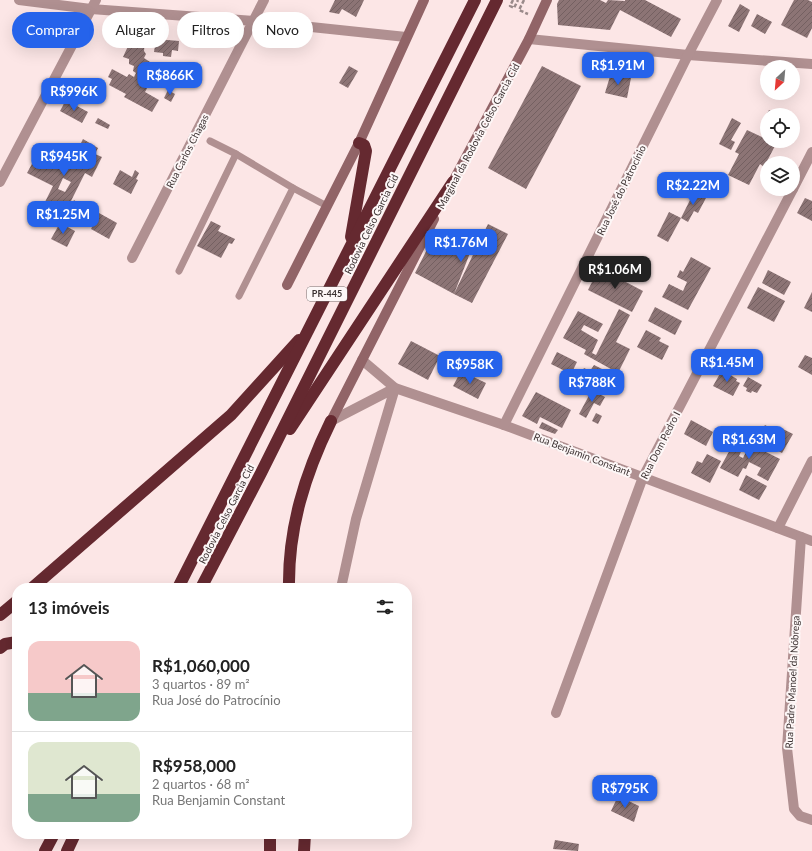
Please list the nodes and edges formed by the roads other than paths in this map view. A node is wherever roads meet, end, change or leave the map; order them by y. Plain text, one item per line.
1 (20, 0) edge
2 (264, 0) edge
3 (424, 0) edge
4 (474, 0) edge
5 (497, 0) edge
6 (547, 0) edge
7 (717, 0) edge
8 (94, 4) edge
9 (258, 12) edge
10 (252, 21) edge
11 (252, 25) edge
12 (313, 27) edge
13 (406, 37) junction
14 (529, 39) junction
15 (688, 55) junction
16 (812, 64) edge
17 (210, 141) dead end
18 (359, 143) junction
19 (812, 152) edge
20 (236, 154) junction
21 (800, 175) edge
22 (0, 182) edge
23 (453, 182) junction
24 (293, 188) junction
25 (789, 196) edge
26 (327, 206) junction
27 (349, 249) junction
28 (132, 258) dead end
29 (179, 270) dead end
30 (288, 285) dead end
31 (239, 296) dead end
32 (310, 328) junction
33 (362, 360) junction
34 (395, 388) junction
35 (331, 421) junction
36 (504, 425) junction
37 (812, 462) edge
38 (261, 473) junction
39 (643, 477) junction
40 (778, 528) junction
41 (800, 536) junction
42 (812, 541) edge
43 (38, 583) edge
44 (181, 583) edge
45 (204, 583) edge
46 (289, 583) edge
47 (342, 583) edge
48 (12, 605) edge
49 (0, 615) edge
50 (12, 643) edge
51 (0, 648) edge
52 (556, 713) dead end
53 (810, 820) edge
54 (51, 839) edge
55 (73, 839) edge
56 (270, 839) edge
57 (304, 839) edge
58 (44, 851) edge
59 (67, 851) edge
60 (270, 851) edge
61 (304, 851) edge

1 - 8 street
2 - 9 street, Rua Carlos Chagas
3 - 13 street
4 - 27 highway, Rodovia Celso Garcia Cid / PR-445
5 - 38 highway, Rodovia Celso Garcia Cid / PR-445
6 - 14 street, Marginal da Rodovia Celso Garcia Cid
7 - 15 street, Rua José do Patrocínio
8 - 10 street
8 - 22 street
11 - 28 street, Rua Carlos Chagas
12 - 13 street
13 - 18 street
14 - 15 street
14 - 23 street, Marginal da Rodovia Celso Garcia Cid
15 - 16 street
15 - 36 street, Rua José do Patrocínio
17 - 20 lane
18 - 26 street
18 - 27 highway
19 - 21 street, Rua Dom Pedro I
20 - 24 lane
20 - 29 lane
23 - 33 street, Marginal da Rodovia Celso Garcia Cid
23 - 38 highway
24 - 26 lane
24 - 31 lane
25 - 39 street, Rua Dom Pedro I
26 - 30 street
27 - 32 highway, Rodovia Celso Garcia Cid / PR-445
32 - 43 highway
32 - 44 highway, Rodovia Celso Garcia Cid / PR-445
33 - 34 street, Rua Benjamin Constant
33 - 35 street, Marginal da Rodovia Celso Garcia Cid
34 - 35 street
34 - 36 street, Rua Benjamin Constant
34 - 47 street
35 - 46 highway
36 - 39 street, Rua Benjamin Constant
37 - 40 street
38 - 45 highway, Rodovia Celso Garcia Cid / PR-445
39 - 40 street, Rua Benjamin Constant
39 - 52 street, Rua Dom Pedro I
40 - 41 street, Rua Benjamin Constant
41 - 42 street, Rua Benjamin Constant
41 - 53 street, Rua Padre Manoel da Nóbrega
48 - 49 highway
50 - 51 highway
54 - 58 highway
55 - 59 highway
56 - 60 highway
57 - 61 highway

